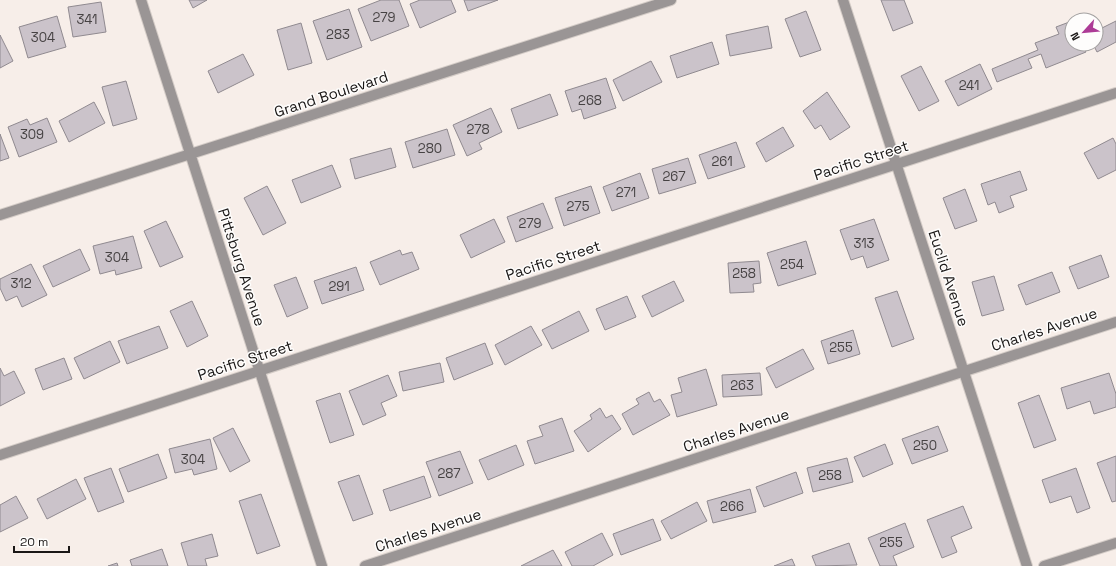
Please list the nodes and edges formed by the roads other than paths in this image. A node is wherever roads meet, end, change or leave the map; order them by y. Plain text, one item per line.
1 (141, 0) edge
2 (671, 0) edge
3 (843, 0) edge
4 (1116, 93) edge
5 (190, 155) junction
6 (896, 164) junction
7 (0, 215) edge
8 (1116, 322) edge
9 (260, 371) junction
10 (964, 371) junction
11 (0, 455) edge
12 (1116, 542) edge
13 (322, 566) edge
14 (365, 566) edge
15 (1027, 566) edge
16 (1044, 566) edge

1 - 5 street, Pittsburg Avenue
2 - 5 street, Grand Boulevard
3 - 6 street, Euclid Avenue
4 - 6 street, Pacific Street
5 - 7 street, Grand Boulevard
5 - 9 street, Pittsburg Avenue
6 - 9 street, Pacific Street
6 - 10 street, Euclid Avenue
8 - 10 street, Charles Avenue
9 - 11 street, Pacific Street
9 - 13 street, Pittsburg Avenue
10 - 14 street, Charles Avenue
10 - 15 street, Euclid Avenue
12 - 16 street

